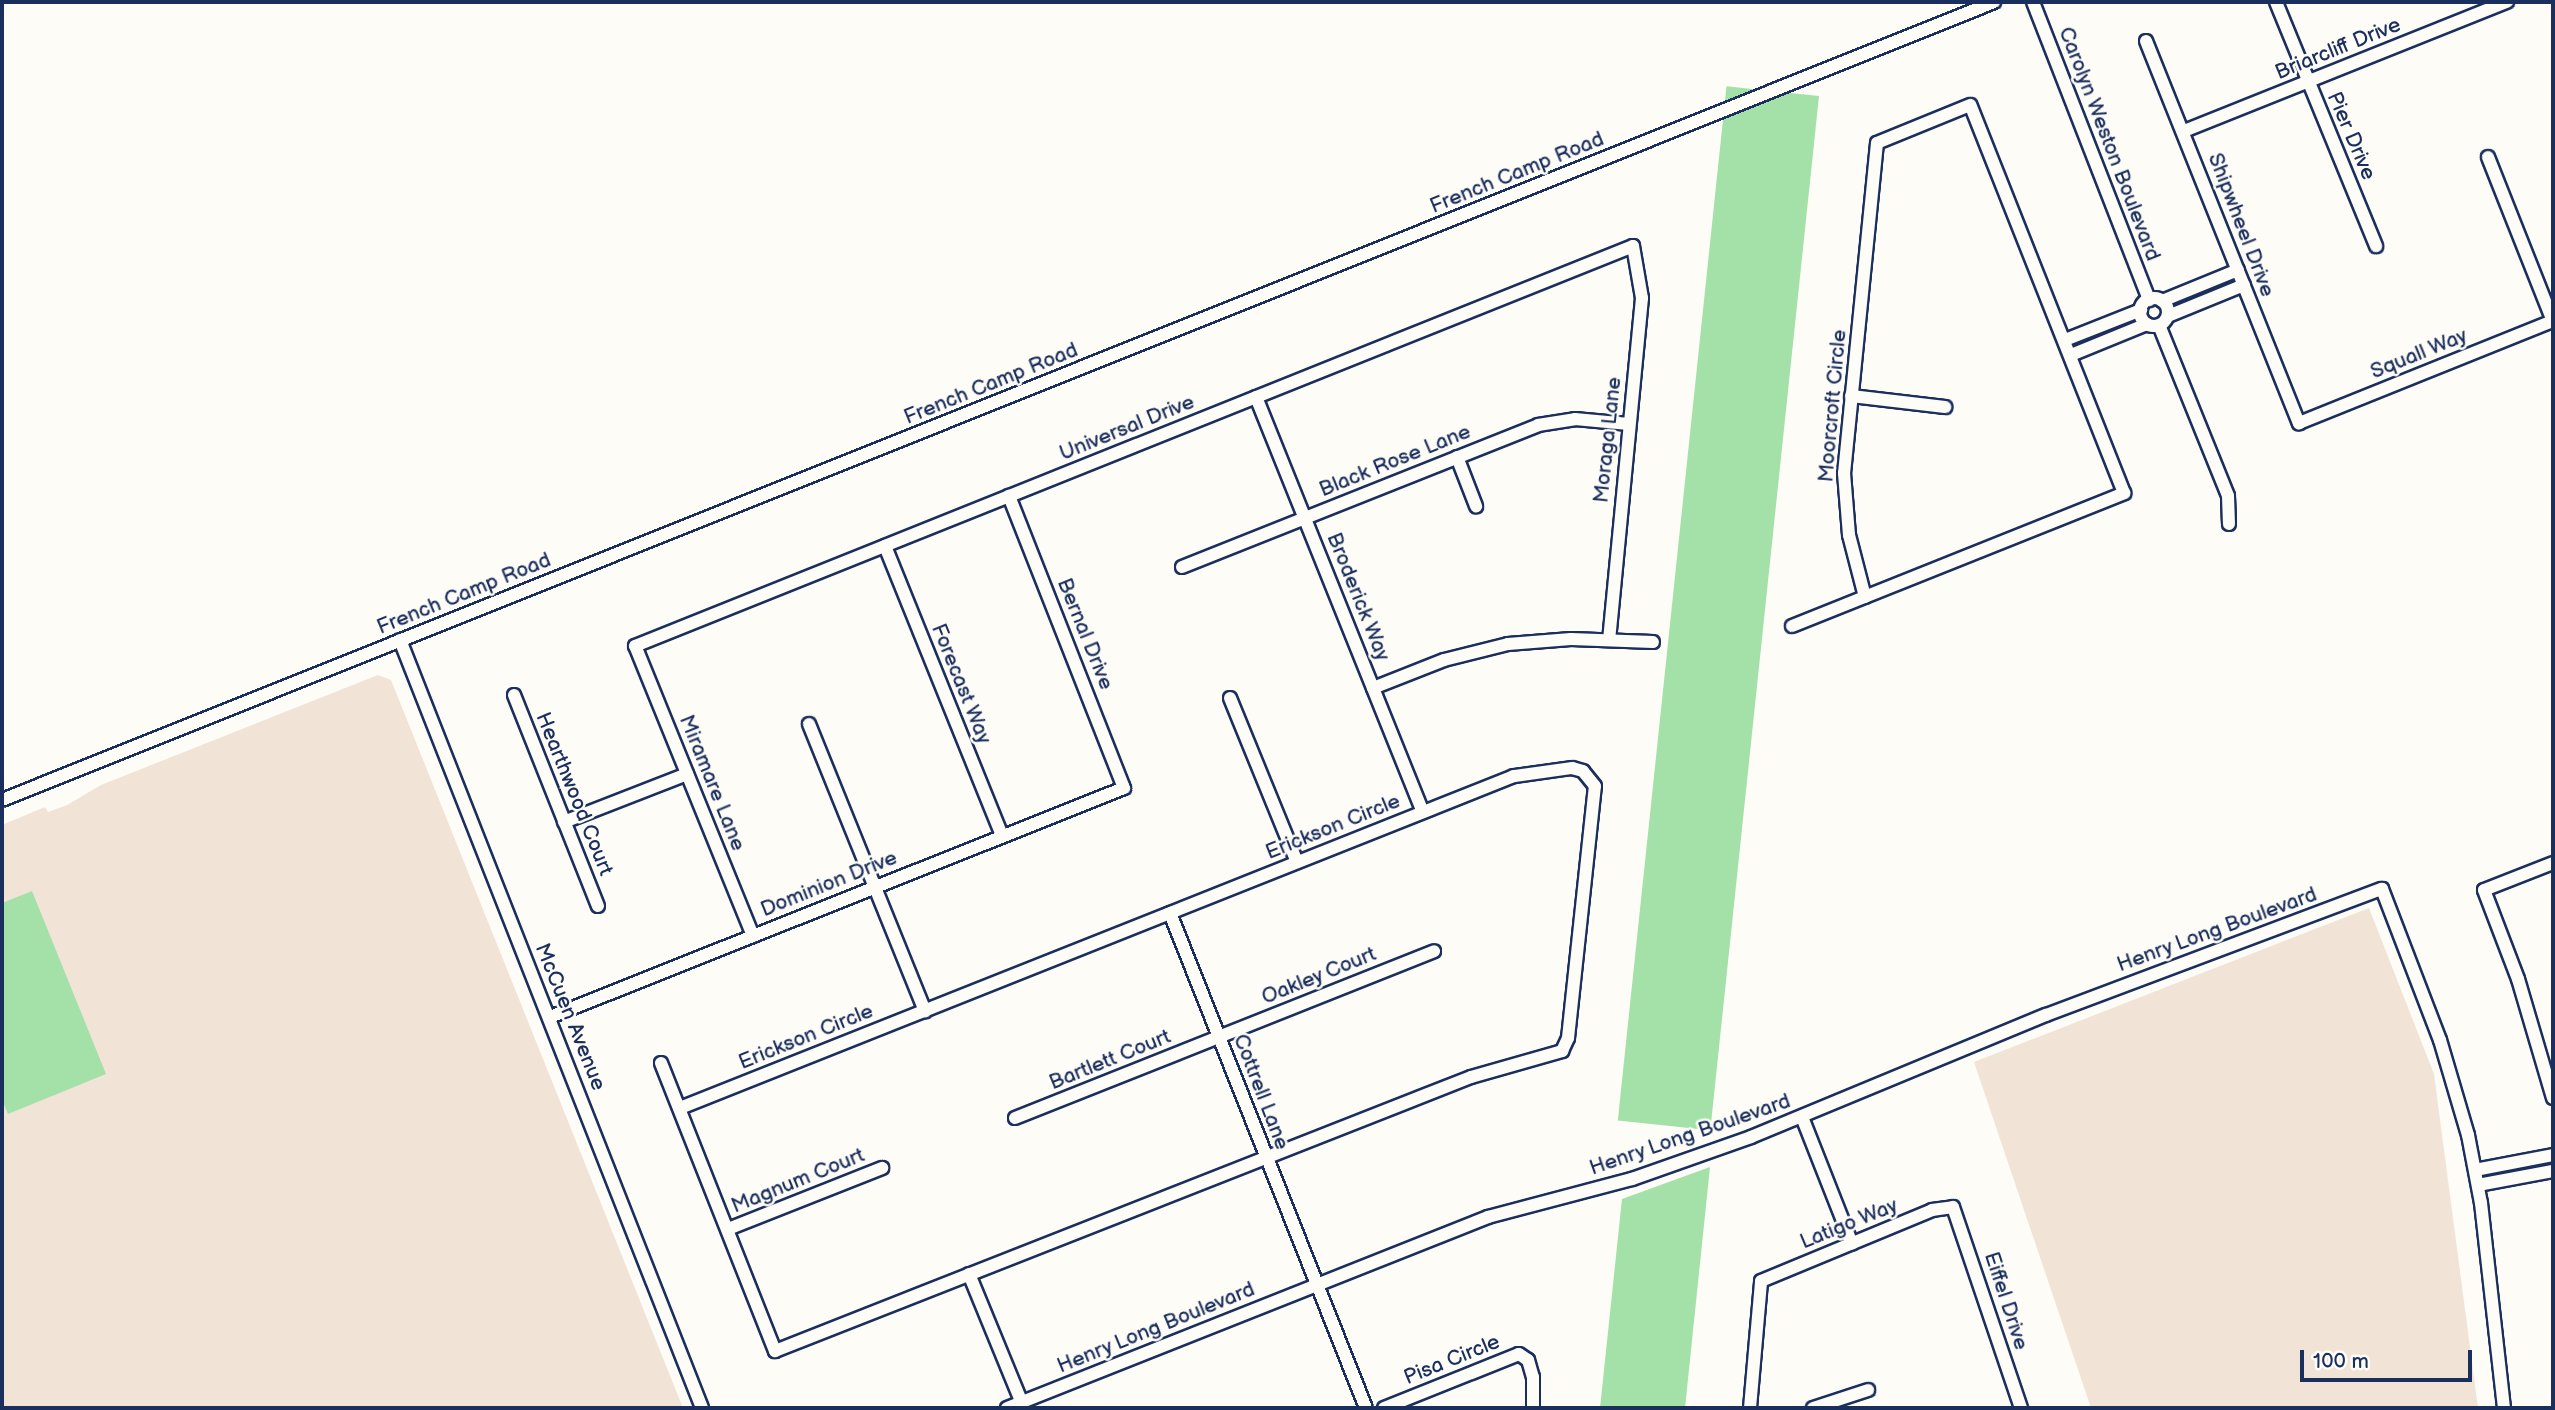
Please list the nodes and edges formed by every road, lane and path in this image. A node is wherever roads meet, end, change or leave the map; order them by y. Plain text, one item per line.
1 (1994, 2) edge
2 (2033, 2) edge
3 (2276, 2) edge
4 (2507, 2) edge
5 (2146, 41) dead end
6 (2307, 82) junction
7 (2184, 131) junction
8 (2488, 157) dead end
9 (1633, 246) joint
10 (2376, 246) dead end
11 (2238, 270) junction
12 (2244, 285) junction
13 (2151, 303) junction
14 (2553, 321) edge
15 (2158, 322) junction
16 (2065, 340) junction
17 (2071, 355) junction
18 (1851, 396) junction
19 (1256, 397) junction
20 (1945, 407) dead end
21 (2299, 423) joint
22 (1629, 424) junction
23 (1457, 457) junction
24 (1009, 496) junction
25 (1476, 506) dead end
26 (1306, 518) junction
27 (2229, 524) dead end
28 (885, 546) junction
29 (1182, 567) dead end
30 (1865, 597) junction
31 (1792, 626) dead end
32 (1609, 638) junction
33 (400, 640) junction
34 (1653, 642) dead end
35 (635, 646) joint
36 (1373, 688) junction
37 (514, 695) dead end
38 (1230, 698) dead end
39 (809, 724) dead end
40 (687, 774) junction
41 (1124, 788) joint
42 (2, 800) edge
43 (1423, 812) junction
44 (564, 822) junction
45 (1002, 836) junction
46 (1297, 862) junction
47 (2553, 863) edge
48 (876, 886) junction
49 (598, 906) dead end
50 (1170, 913) junction
51 (752, 936) junction
52 (1434, 951) dead end
53 (925, 1011) junction
54 (550, 1017) junction
55 (1219, 1037) junction
56 (660, 1063) dead end
57 (2553, 1098) edge
58 (680, 1108) junction
59 (1802, 1117) junction
60 (1015, 1118) dead end
61 (2553, 1155) edge
62 (1266, 1159) junction
63 (882, 1168) dead end
64 (2475, 1170) junction
65 (2553, 1171) edge
66 (2478, 1185) junction
67 (1953, 1207) joint
68 (728, 1229) junction
69 (1852, 1244) junction
70 (969, 1274) junction
71 (1318, 1284) junction
72 (1868, 1390) dead end
73 (1022, 1403) junction
74 (702, 1408) edge
75 (1007, 1408) edge
76 (1366, 1408) edge
77 (1384, 1408) edge
78 (1533, 1408) edge
79 (1750, 1408) edge
80 (1813, 1408) edge
81 (2021, 1408) edge
82 (2504, 1408) edge

1 - 33 street, French Camp Road
2 - 13 street, Carolyn Weston Boulevard
3 - 6 street, Pier Drive
4 - 6 street, Briarcliff Drive
5 - 7 street, Shipwheel Drive
6 - 7 street, Briarcliff Drive
6 - 10 street, Pier Drive
7 - 11 street, Shipwheel Drive
8 - 14 street
9 - 19 street, Universal Drive
9 - 22 street, Moraga Lane
11 - 12 street, Shipwheel Drive
11 - 13 street
12 - 15 street
12 - 21 street, Shipwheel Drive
13 - 15 street
13 - 15 street
13 - 16 street
14 - 21 street, Squall Way
15 - 17 street
15 - 27 street
16 - 17 street, Moorcroft Circle
16 - 18 street, Moorcroft Circle
17 - 30 street, Moorcroft Circle
18 - 20 street
18 - 30 street, Moorcroft Circle
19 - 24 street, Universal Drive
19 - 26 street, Broderick Way
22 - 23 street, Black Rose Lane
22 - 32 street, Moraga Lane
23 - 25 street
23 - 26 street, Black Rose Lane
24 - 28 street, Universal Drive
24 - 41 street, Bernal Drive
26 - 29 street, Black Rose Lane
26 - 36 street, Broderick Way
28 - 35 street, Universal Drive
28 - 45 street, Forecast Way
30 - 31 street
32 - 34 street
32 - 36 street
33 - 42 street, French Camp Road
33 - 54 street, McCuen Avenue
35 - 40 street, Miramare Lane
36 - 43 street, Broderick Way
37 - 44 street, Hearthwood Court
38 - 46 street
39 - 48 street
40 - 44 street
40 - 51 street, Miramare Lane
41 - 45 street, Dominion Drive
43 - 46 street, Erickson Circle
43 - 62 street, Erickson Circle
44 - 49 street, Hearthwood Court
45 - 48 street, Dominion Drive
46 - 50 street, Erickson Circle
47 - 57 street
48 - 51 street, Dominion Drive
48 - 53 street
50 - 53 street, Erickson Circle
50 - 55 street, Cottrell Lane
51 - 54 street, Dominion Drive
52 - 55 street, Oakley Court
53 - 58 street, Erickson Circle
54 - 74 street, McCuen Avenue
55 - 60 street, Bartlett Court
55 - 62 street, Cottrell Lane
56 - 58 street
58 - 68 street, Erickson Circle
59 - 64 street, Henry Long Boulevard
59 - 69 street
59 - 71 street, Henry Long Boulevard
61 - 64 street
62 - 70 street, Erickson Circle
62 - 71 street, Cottrell Lane
63 - 68 street, Magnum Court
64 - 66 street
65 - 66 street
66 - 82 street
67 - 69 street, Latigo Way
67 - 81 street, Eiffel Drive
68 - 70 street, Erickson Circle
69 - 79 street, Latigo Way
70 - 73 street
71 - 73 street, Henry Long Boulevard
71 - 76 street
72 - 80 street
73 - 75 street, Henry Long Boulevard
77 - 78 street, Pisa Circle

